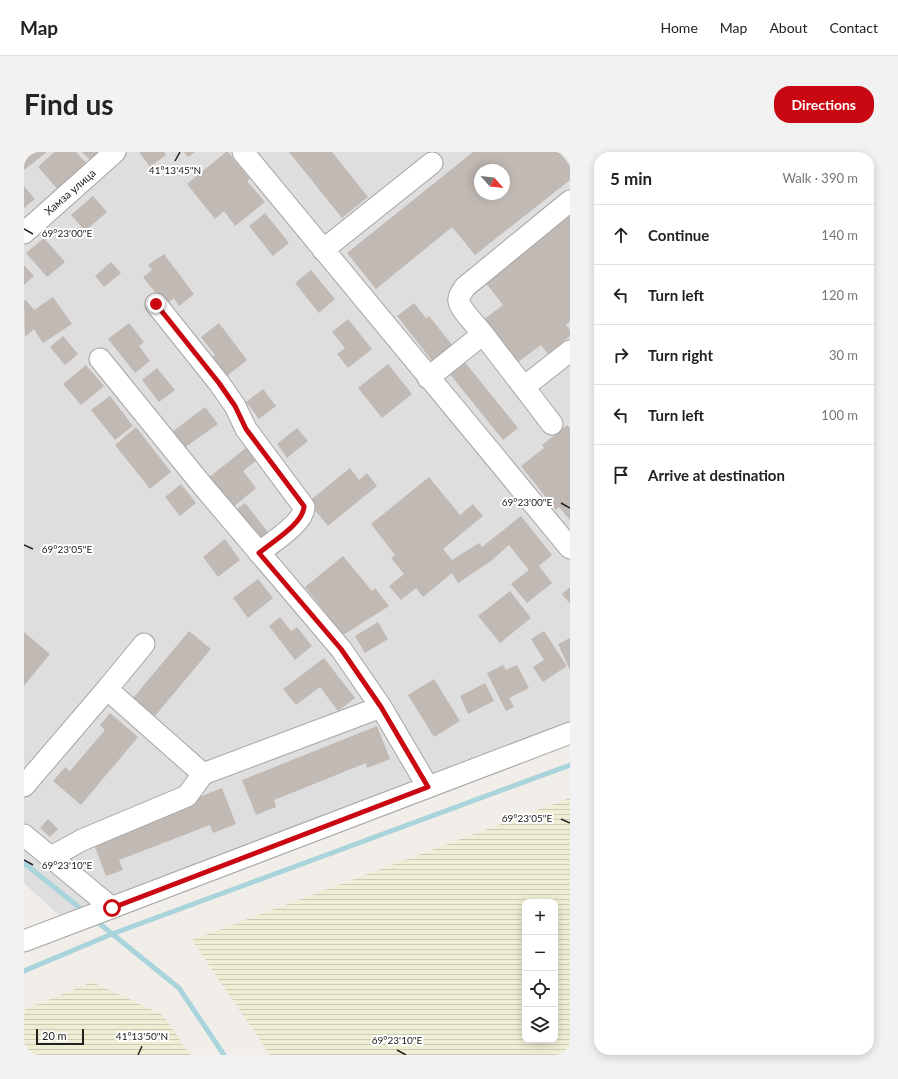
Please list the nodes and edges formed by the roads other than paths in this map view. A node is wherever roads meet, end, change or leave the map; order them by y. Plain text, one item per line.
1 (115, 152) edge
2 (243, 152) edge
3 (432, 163) dead end
4 (570, 201) edge
5 (24, 233) edge
6 (323, 250) junction
7 (156, 304) dead end
8 (483, 334) junction
9 (570, 351) edge
10 (100, 359) dead end
11 (428, 378) junction
12 (524, 387) junction
13 (552, 424) dead end
14 (570, 548) edge
15 (259, 553) junction
16 (144, 644) dead end
17 (107, 689) junction
18 (381, 707) junction
19 (570, 732) edge
20 (203, 774) junction
21 (24, 786) edge
22 (428, 787) junction
23 (24, 835) edge
24 (51, 857) junction
25 (107, 910) junction
26 (24, 941) edge

1 - 5 street, Хамза улица
2 - 6 street
3 - 6 street
4 - 8 street
6 - 11 street
7 - 15 street
8 - 11 street
8 - 12 street
9 - 12 street
10 - 15 street
11 - 14 street
12 - 13 street
15 - 18 street
16 - 17 street
17 - 20 street
17 - 21 street
18 - 20 street
18 - 22 street
19 - 22 street
20 - 24 street
22 - 25 street
23 - 24 street
24 - 25 street
25 - 26 street

